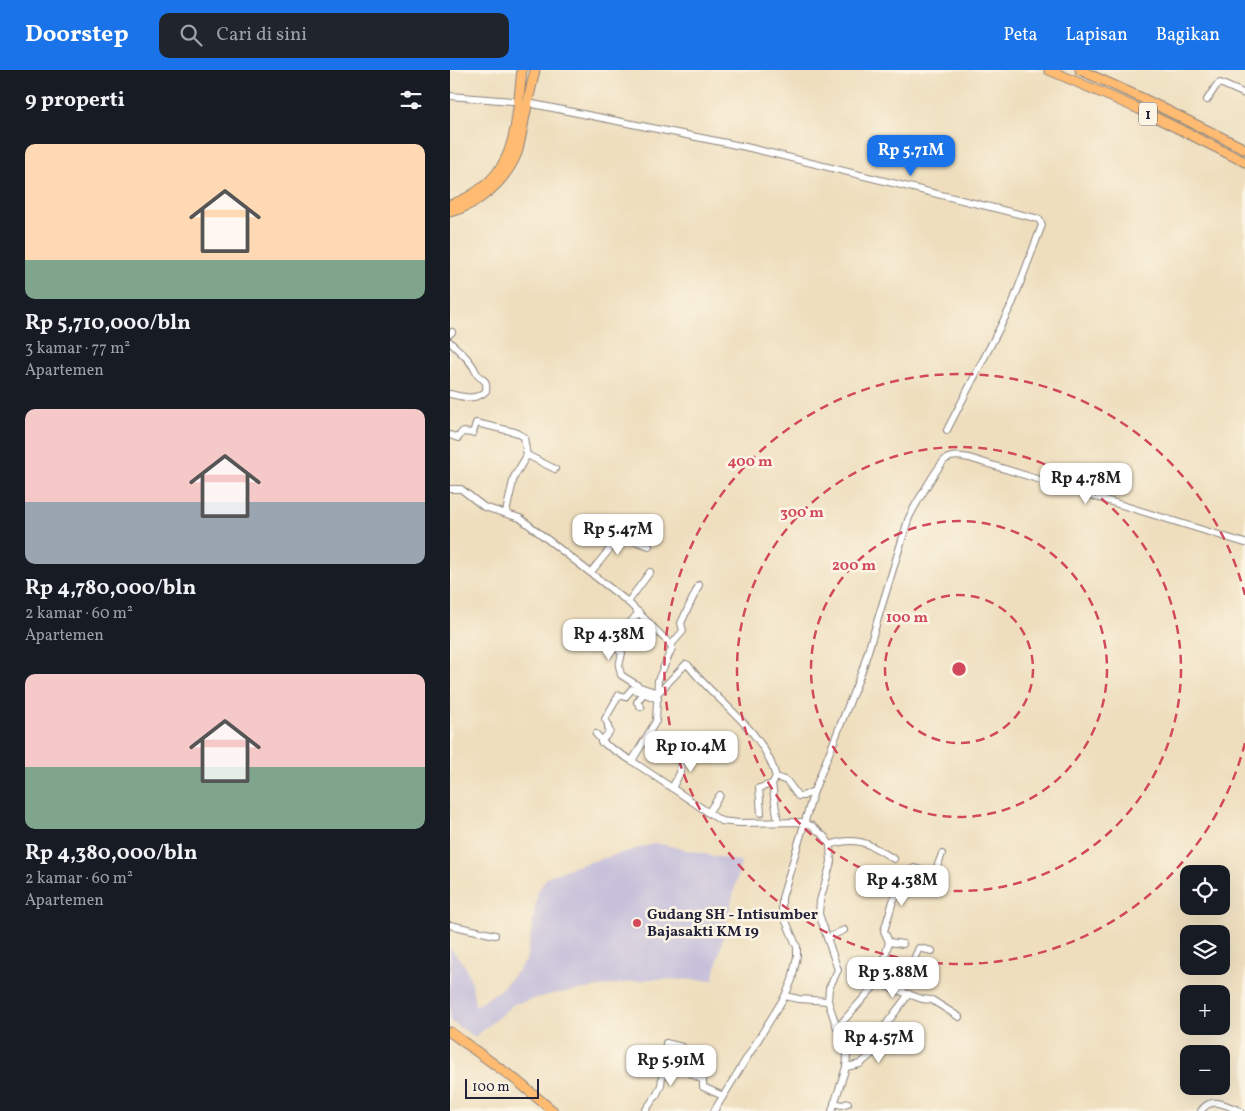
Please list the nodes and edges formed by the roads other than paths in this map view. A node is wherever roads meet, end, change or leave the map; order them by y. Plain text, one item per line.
1 (516, 70) edge
2 (522, 70) edge
3 (529, 70) edge
4 (535, 70) edge
5 (1049, 70) edge
6 (1080, 70) edge
7 (1245, 94) edge
8 (450, 96) edge
9 (1207, 100) dead end
10 (512, 101) dead end
11 (533, 104) dead end
12 (519, 128) junction
13 (1245, 149) edge
14 (1245, 162) edge
15 (450, 205) edge
16 (450, 212) edge
17 (450, 342) edge
18 (450, 394) edge
19 (947, 430) dead end
20 (450, 435) edge
21 (527, 456) junction
22 (555, 469) dead end
23 (450, 489) edge
24 (506, 512) junction
25 (1245, 543) edge
26 (649, 546) dead end
27 (591, 572) junction
28 (650, 572) dead end
29 (699, 585) dead end
30 (628, 602) junction
31 (639, 612) junction
32 (672, 645) junction
33 (644, 693) junction
34 (658, 696) junction
35 (641, 707) dead end
36 (596, 734) dead end
37 (659, 739) dead end
38 (601, 742) junction
39 (632, 761) junction
40 (776, 777) junction
41 (772, 784) junction
42 (672, 788) junction
43 (751, 790) dead end
44 (759, 790) junction
45 (814, 791) junction
46 (720, 795) dead end
47 (708, 813) junction
48 (761, 813) dead end
49 (778, 822) junction
50 (804, 823) junction
51 (830, 845) junction
52 (942, 854) dead end
53 (894, 859) dead end
54 (450, 925) edge
55 (844, 930) dead end
56 (495, 935) dead end
57 (827, 938) junction
58 (889, 942) junction
59 (903, 944) dead end
60 (932, 951) dead end
61 (877, 983) junction
62 (902, 991) junction
63 (909, 994) junction
64 (786, 996) junction
65 (828, 1001) junction
66 (959, 1017) dead end
67 (837, 1028) junction
68 (450, 1032) edge
69 (682, 1047) dead end
70 (846, 1067) junction
71 (692, 1074) dead end
72 (723, 1096) junction
73 (834, 1103) junction
74 (848, 1103) dead end
75 (1237, 1110) edge
76 (553, 1111) edge
77 (645, 1111) edge
78 (714, 1111) edge
79 (832, 1111) edge
80 (1201, 1111) edge

1 - 12 highway
2 - 12 highway
3 - 12 highway
4 - 12 highway
5 - 14 highway, 1
6 - 13 highway, 1
7 - 9 street
8 - 10 street
11 - 19 street
12 - 15 highway
12 - 16 highway
17 - 18 street
20 - 21 street
21 - 22 street
21 - 24 street
23 - 24 street
24 - 27 street
25 - 45 street
26 - 27 street
27 - 30 street
28 - 30 street
29 - 32 street
30 - 31 street
31 - 32 street
31 - 34 street
32 - 34 street
33 - 34 street
33 - 35 street
33 - 38 street
34 - 39 street
34 - 40 street
36 - 38 street
37 - 42 street
38 - 39 street
39 - 42 street
40 - 41 street
40 - 45 street
41 - 44 street
41 - 49 street
42 - 47 street
43 - 44 street
44 - 48 street
45 - 50 street
46 - 47 street
47 - 49 street
49 - 50 street
50 - 51 street
50 - 64 street
51 - 53 street
51 - 57 street
52 - 58 street
54 - 56 street
55 - 57 street
57 - 65 street
58 - 59 street
58 - 61 street
60 - 62 street
61 - 62 street
61 - 67 street
62 - 63 street
63 - 66 street
63 - 70 street
64 - 65 street
64 - 72 street
65 - 67 street
67 - 70 street
68 - 76 highway
69 - 77 street
70 - 73 street
71 - 72 street
72 - 78 street
73 - 74 street
73 - 79 street
75 - 80 street

